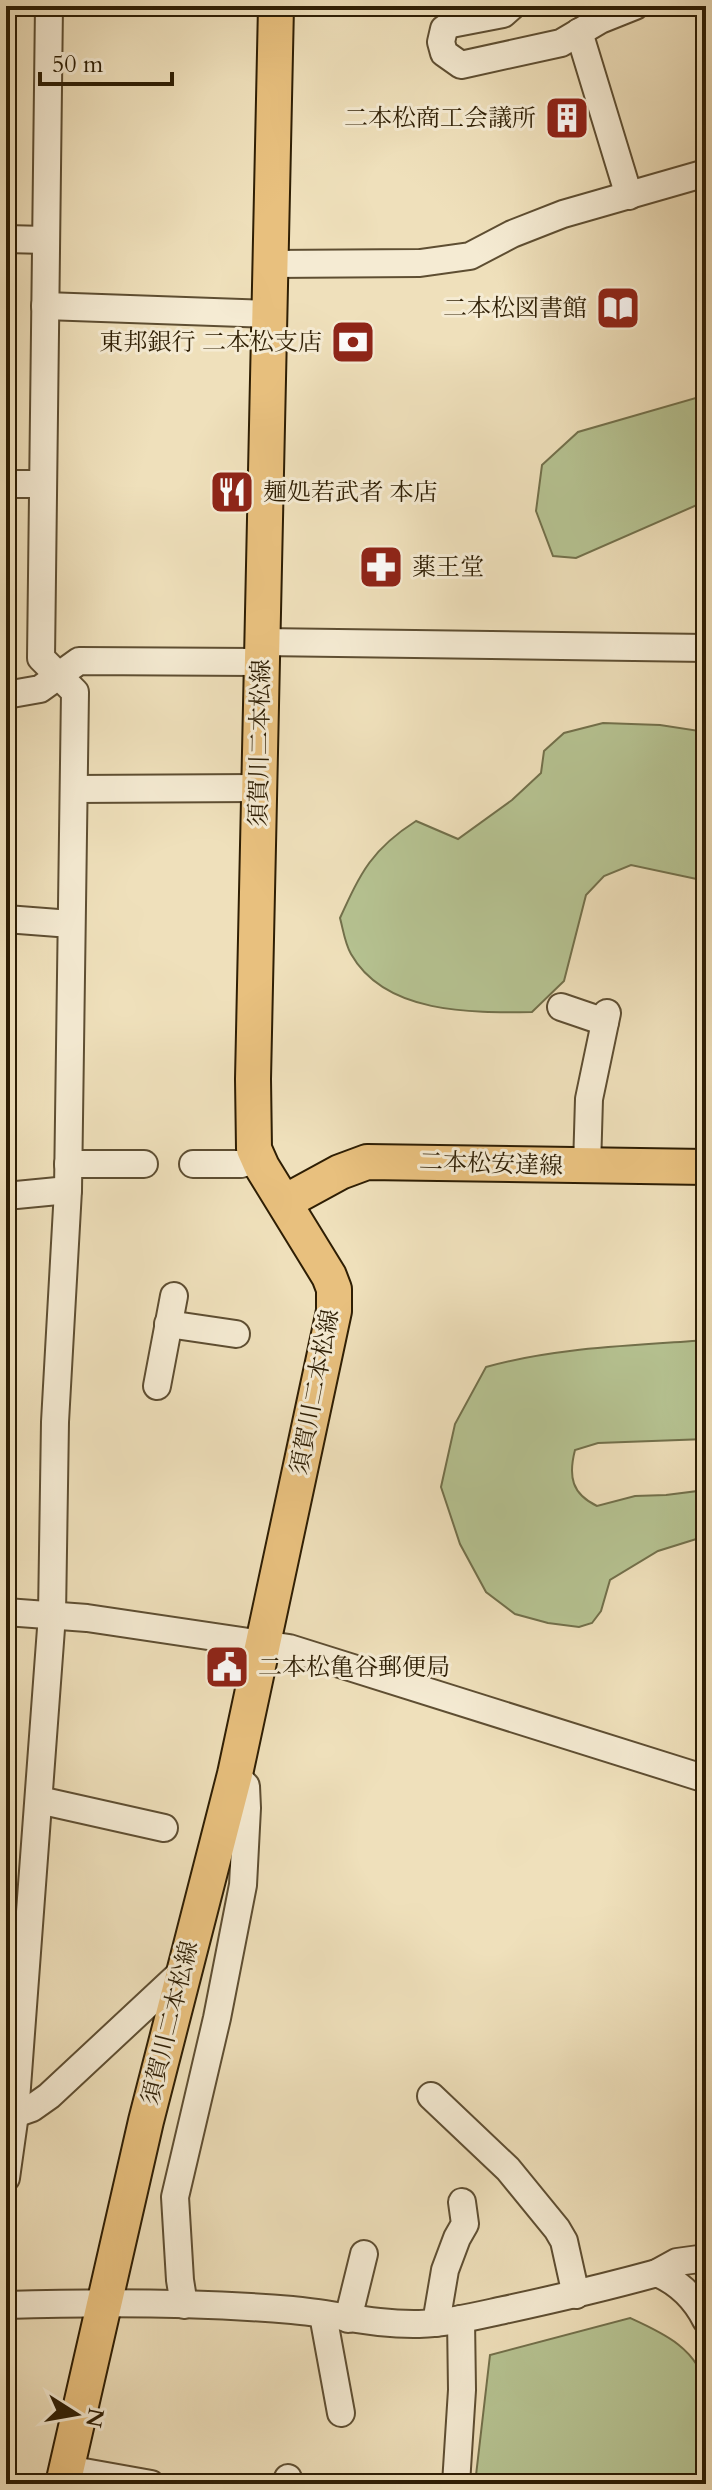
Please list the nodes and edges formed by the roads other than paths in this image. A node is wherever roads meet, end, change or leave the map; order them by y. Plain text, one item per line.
1 (49, 6) edge
2 (276, 6) edge
3 (512, 6) edge
4 (635, 6) edge
5 (579, 32) junction
6 (706, 173) edge
7 (629, 196) junction
8 (6, 239) edge
9 (46, 240) junction
10 (270, 264) junction
11 (45, 306) junction
12 (269, 314) junction
13 (6, 484) edge
14 (42, 484) junction
15 (706, 648) edge
16 (262, 652) junction
17 (58, 675) junction
18 (6, 695) edge
19 (260, 788) junction
20 (74, 789) junction
21 (6, 919) edge
22 (71, 924) junction
23 (561, 1007) dead end
24 (257, 1159) junction
25 (144, 1164) dead end
26 (193, 1164) dead end
27 (587, 1167) junction
28 (706, 1167) edge
29 (68, 1177) junction
30 (6, 1196) edge
31 (285, 1202) junction
32 (174, 1296) dead end
33 (168, 1324) junction
34 (236, 1334) dead end
35 (157, 1386) dead end
36 (6, 1612) edge
37 (52, 1615) junction
38 (262, 1645) junction
39 (235, 1774) junction
40 (706, 1779) edge
41 (39, 1800) junction
42 (164, 1828) dead end
43 (182, 1972) junction
44 (431, 2096) dead end
45 (15, 2114) junction
46 (6, 2178) edge
47 (462, 2202) dead end
48 (364, 2254) dead end
49 (706, 2258) edge
50 (657, 2273) junction
51 (576, 2295) junction
52 (106, 2302) junction
53 (6, 2305) edge
54 (184, 2305) junction
55 (336, 2317) junction
56 (706, 2320) edge
57 (448, 2321) junction
58 (341, 2413) dead end
59 (65, 2476) edge
60 (151, 2484) edge
61 (456, 2484) edge

1 - 9 street
2 - 10 main road, 須賀川二本松線
3 - 5 street
4 - 5 street
5 - 7 street
6 - 7 street
7 - 10 street
8 - 9 street
9 - 11 street
10 - 12 main road, 須賀川二本松線
11 - 12 street
11 - 14 street
12 - 16 main road, 須賀川二本松線
13 - 14 street
14 - 17 street
15 - 16 street
16 - 17 street
16 - 19 main road, 須賀川二本松線
17 - 18 street
17 - 20 street
19 - 20 street
19 - 24 main road, 須賀川二本松線
20 - 22 street
21 - 22 street
22 - 29 street
23 - 27 street
24 - 26 street
24 - 31 main road, 須賀川二本松線
25 - 29 street
27 - 28 main road, 二本松安達線
27 - 31 main road, 二本松安達線
29 - 30 street
29 - 37 street
31 - 38 main road, 須賀川二本松線
32 - 33 street
33 - 34 street
33 - 35 street
36 - 37 street
37 - 38 street
37 - 41 street
38 - 39 main road, 須賀川二本松線
38 - 40 street
39 - 43 main road, 須賀川二本松線
39 - 54 street
41 - 42 street
41 - 45 street
43 - 45 street
43 - 52 main road, 須賀川二本松線
44 - 51 street
45 - 46 street
47 - 57 street
48 - 55 street
49 - 50 street
50 - 51 street
50 - 56 street
51 - 57 street
52 - 53 street
52 - 54 street
52 - 59 main road, 須賀川二本松線
54 - 55 street
55 - 57 street
55 - 58 street
57 - 61 street
59 - 60 street

